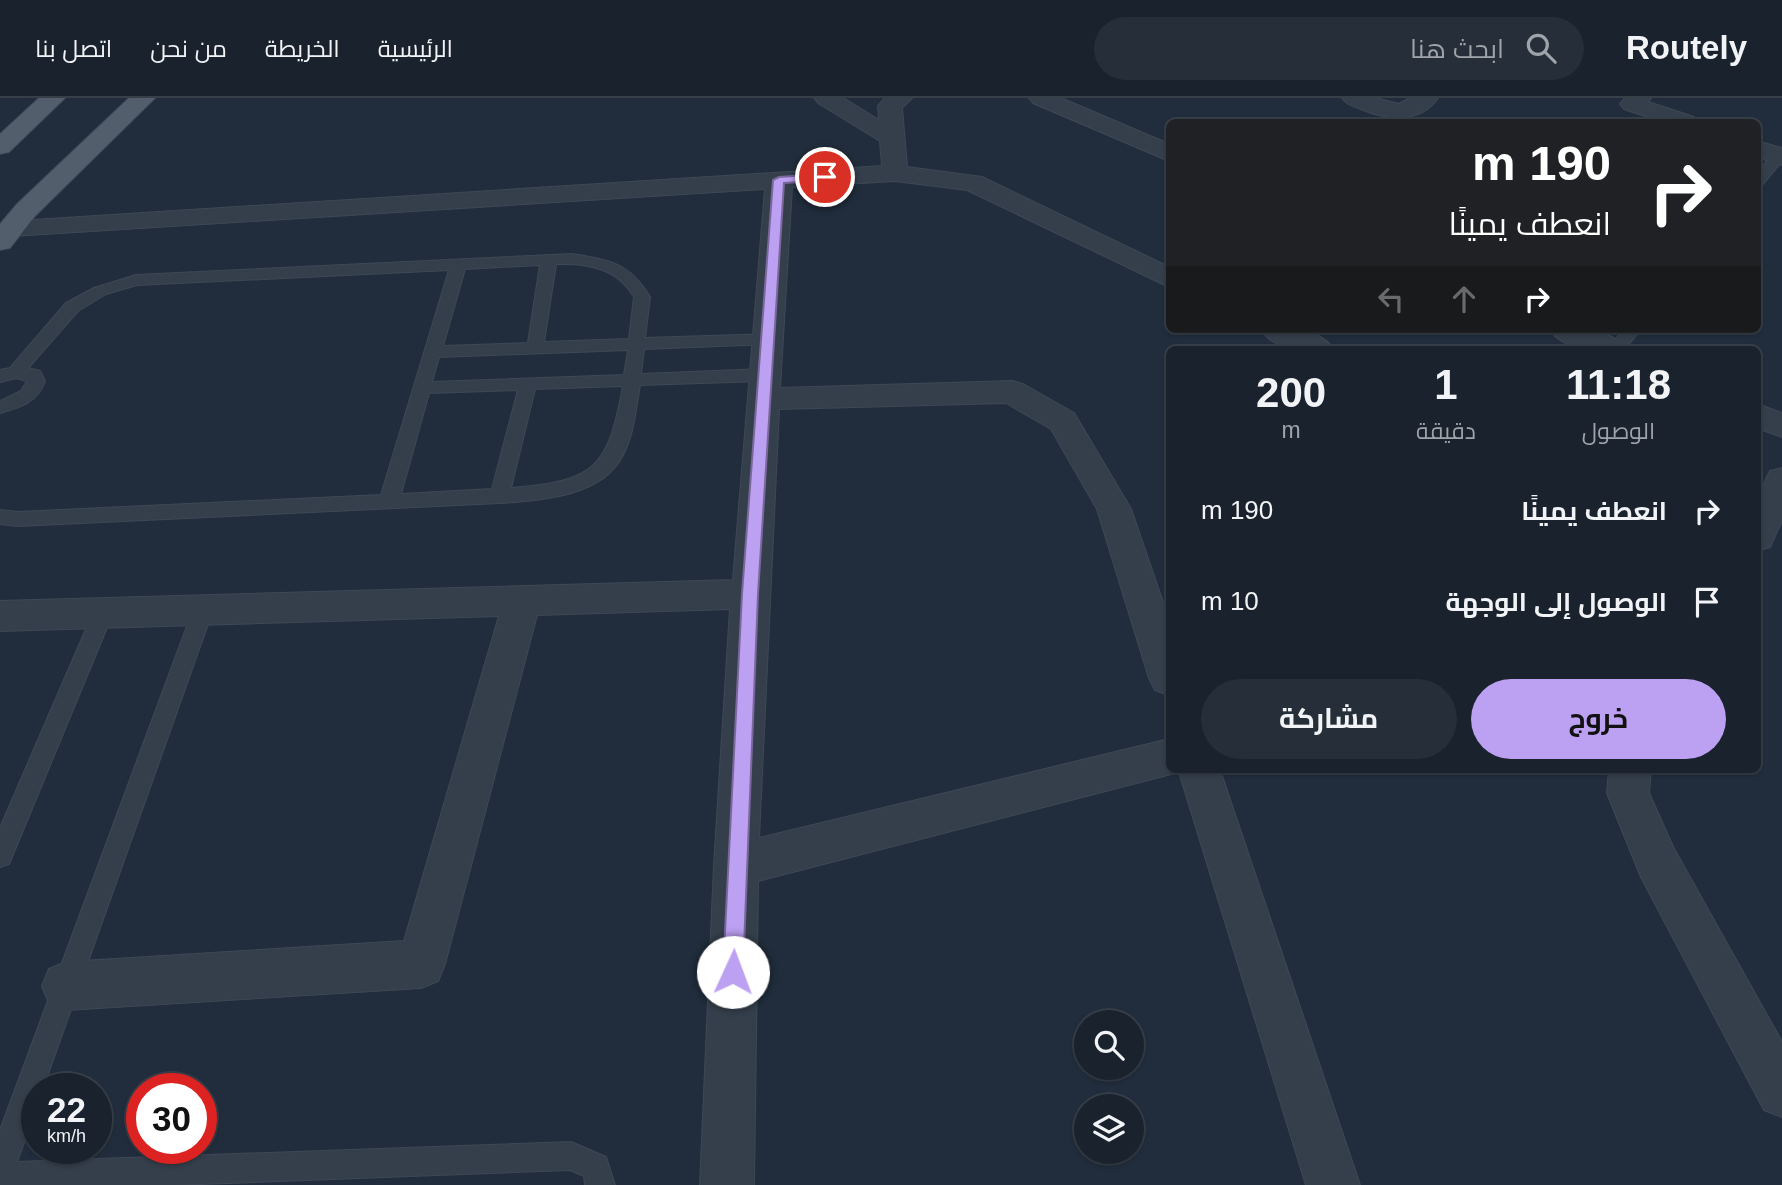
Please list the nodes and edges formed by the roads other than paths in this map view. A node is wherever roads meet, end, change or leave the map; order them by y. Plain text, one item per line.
1 (53, 98) edge
2 (143, 98) edge
3 (826, 98) edge
4 (900, 98) edge
5 (1041, 98) edge
6 (1354, 98) edge
7 (1426, 98) edge
8 (1636, 101) edge
9 (1112, 105) dead end
10 (1091, 118) junction
11 (1617, 119) edge
12 (1678, 119) edge
13 (892, 138) junction
14 (0, 147) edge
15 (1166, 152) edge
16 (1773, 153) edge
17 (895, 173) junction
18 (1761, 175) edge
19 (779, 180) junction
20 (6, 235) edge
21 (549, 260) junction
22 (458, 265) junction
23 (1166, 277) edge
24 (1283, 333) edge
25 (1573, 333) edge
26 (1629, 333) edge
27 (635, 343) junction
28 (1311, 346) edge
29 (1604, 346) edge
30 (1617, 346) edge
31 (535, 348) junction
32 (433, 352) junction
33 (765, 371) junction
34 (8, 374) edge
35 (630, 380) junction
36 (528, 384) junction
37 (421, 388) junction
38 (0, 407) edge
39 (1761, 417) edge
40 (1782, 426) edge
41 (1782, 480) edge
42 (500, 496) junction
43 (389, 501) junction
44 (0, 517) edge
45 (1761, 528) edge
46 (750, 594) junction
47 (522, 601) junction
48 (203, 610) junction
49 (103, 613) junction
50 (0, 616) edge
51 (1166, 669) edge
52 (1166, 758) edge
53 (1200, 773) edge
54 (1630, 773) edge
55 (0, 856) edge
56 (736, 865) junction
57 (66, 986) junction
58 (1782, 1092) edge
59 (0, 1169) edge
60 (335, 1176) edge
61 (0, 1177) edge
62 (600, 1185) edge
63 (727, 1185) edge
64 (1333, 1185) edge

1 - 14 main road
2 - 20 main road
3 - 13 street
4 - 13 street
5 - 10 street
6 - 7 street
8 - 11 street
8 - 12 street
9 - 10 street
10 - 15 street
13 - 17 street
16 - 18 lane
17 - 19 street
17 - 23 street
19 - 20 street
19 - 33 street
21 - 22 lane
21 - 27 lane
21 - 31 lane
22 - 32 lane
22 - 34 lane
24 - 28 street
25 - 29 street
26 - 30 lane
27 - 31 lane
27 - 33 lane
27 - 35 lane
31 - 32 lane
32 - 37 lane
33 - 35 lane
33 - 46 street
33 - 51 street
34 - 38 lane
35 - 36 lane
35 - 42 lane
36 - 37 lane
36 - 42 lane
37 - 43 lane
39 - 40 street
41 - 45 street
42 - 43 lane
43 - 44 lane
46 - 47 street
46 - 56 street
47 - 48 street
47 - 57 street
48 - 49 street
48 - 57 lane
49 - 50 street
49 - 55 lane
52 - 56 street
53 - 64 street
54 - 58 street
56 - 63 street
57 - 59 lane
60 - 61 lane
60 - 62 lane

